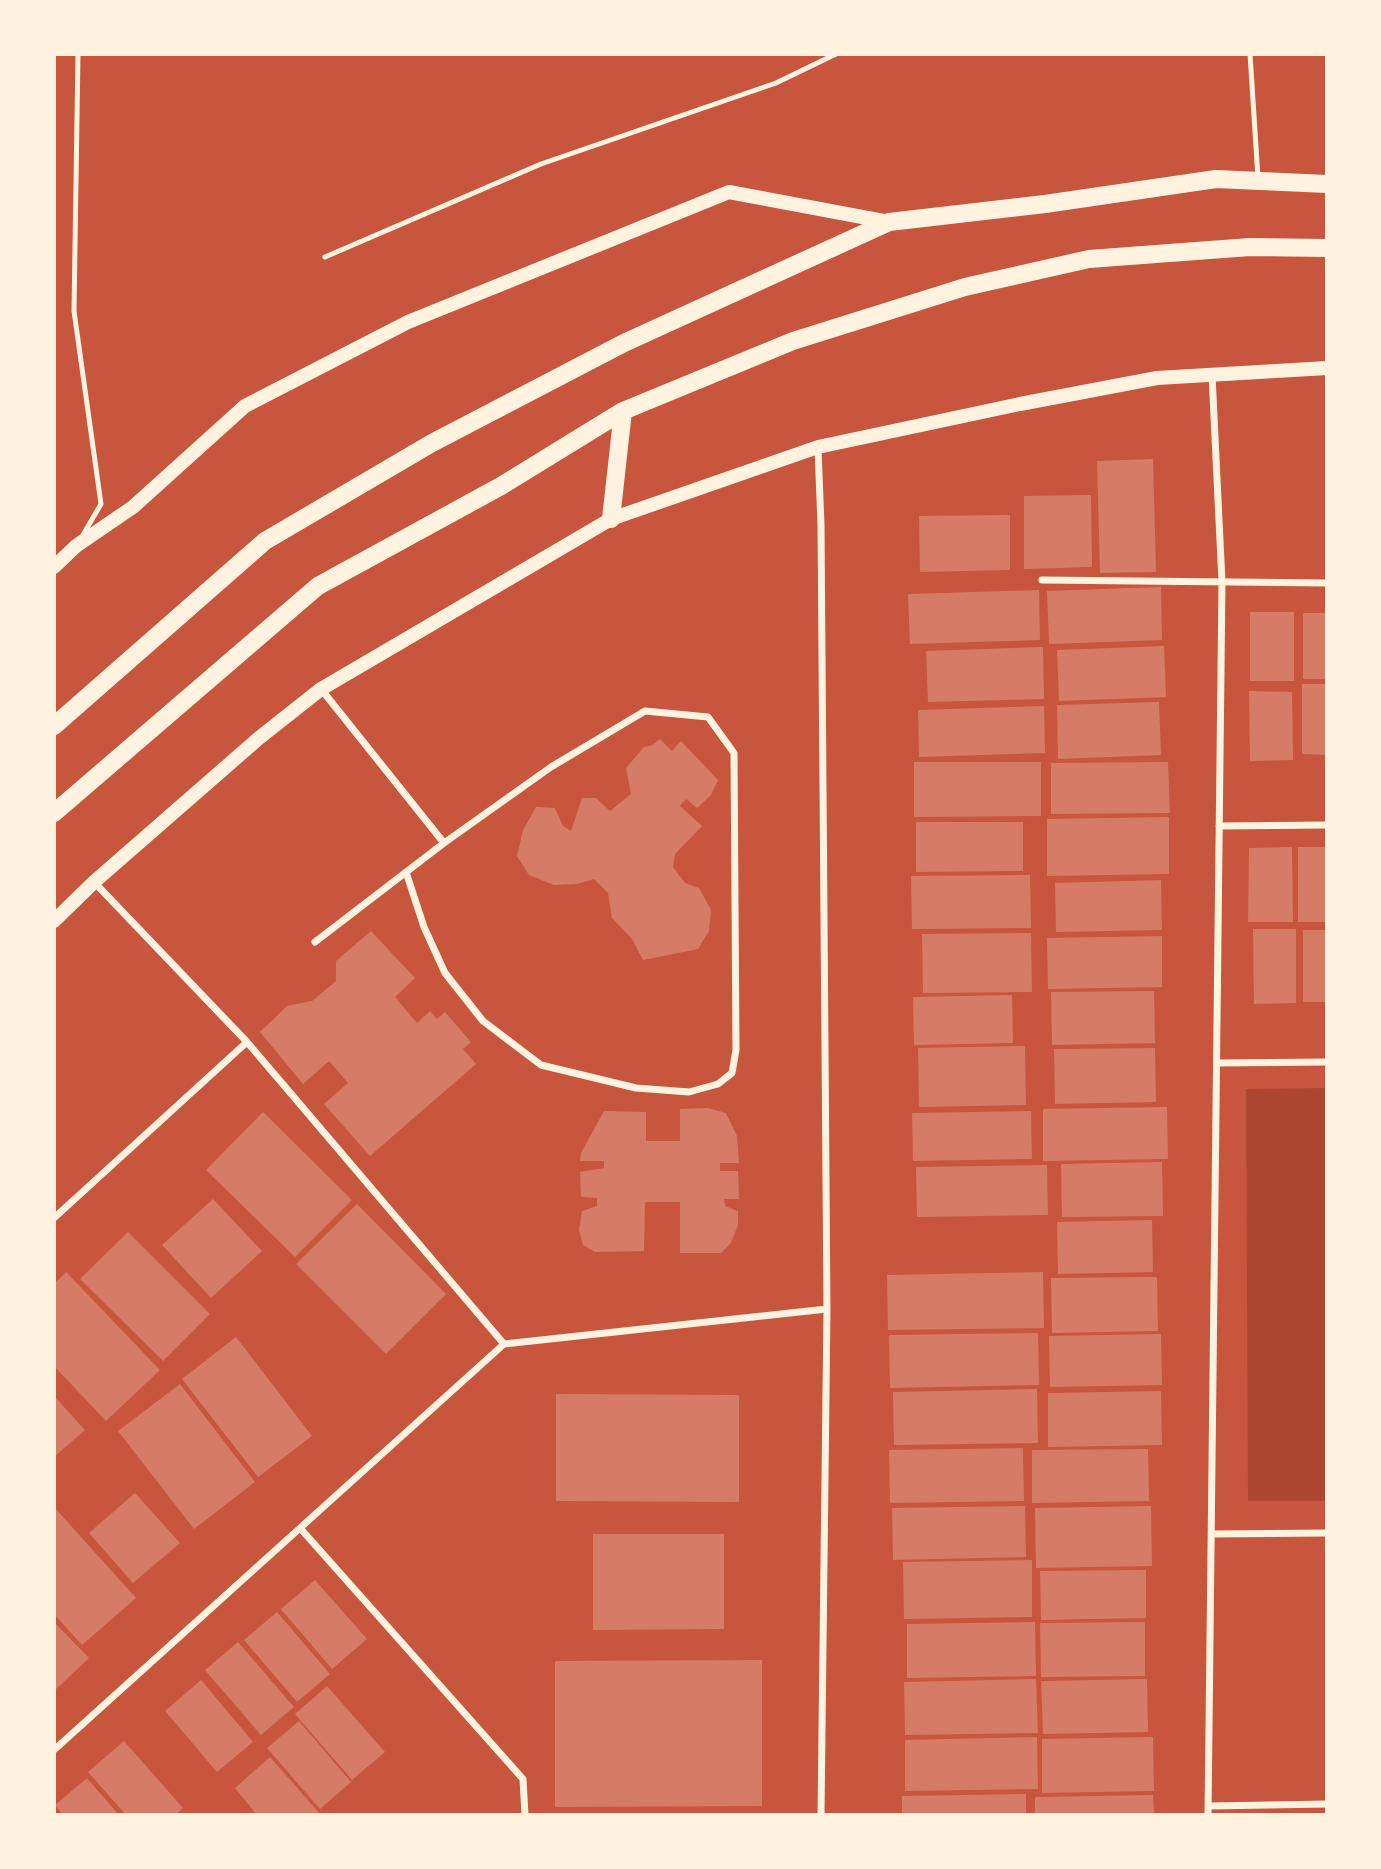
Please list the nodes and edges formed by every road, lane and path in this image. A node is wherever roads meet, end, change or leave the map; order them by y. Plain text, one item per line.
1 (78, 54) edge
2 (836, 54) edge
3 (1250, 54) edge
4 (1258, 181) junction
5 (1327, 184) edge
6 (889, 222) junction
7 (1327, 248) edge
8 (324, 257) dead end
9 (1327, 368) edge
10 (1212, 375) junction
11 (623, 411) junction
12 (818, 447) junction
13 (611, 519) junction
14 (76, 546) junction
15 (54, 567) edge
16 (1042, 580) dead end
17 (1222, 582) junction
18 (1327, 583) edge
19 (321, 689) junction
20 (54, 726) edge
21 (54, 813) edge
22 (1327, 825) edge
23 (1219, 826) junction
24 (444, 843) junction
25 (407, 872) junction
26 (94, 882) junction
27 (54, 921) edge
28 (315, 942) dead end
29 (247, 1042) junction
30 (1327, 1062) edge
31 (1217, 1063) junction
32 (54, 1218) edge
33 (827, 1309) junction
34 (504, 1344) junction
35 (300, 1528) junction
36 (1327, 1533) edge
37 (1212, 1534) junction
38 (54, 1750) edge
39 (1327, 1804) edge
40 (1209, 1810) edge
41 (526, 1815) edge
42 (821, 1815) edge

1 - 14 lane
2 - 8 lane
3 - 4 lane
4 - 5 main road
4 - 6 main road
6 - 14 main road
6 - 20 main road
7 - 11 main road
9 - 10 main road
10 - 12 main road
10 - 17 street
11 - 13 main road
11 - 21 main road
12 - 13 main road
12 - 33 street
13 - 19 main road
14 - 15 main road
16 - 17 street
17 - 18 street
17 - 23 street
19 - 24 street
19 - 26 main road
22 - 23 street
23 - 31 street
24 - 25 street
24 - 25 street
25 - 28 street
26 - 27 main road
26 - 29 street
29 - 32 street
29 - 34 street
30 - 31 street
31 - 37 street
33 - 34 street
33 - 42 street
34 - 35 street
35 - 38 street
35 - 41 street
36 - 37 street
37 - 40 street
39 - 40 street

